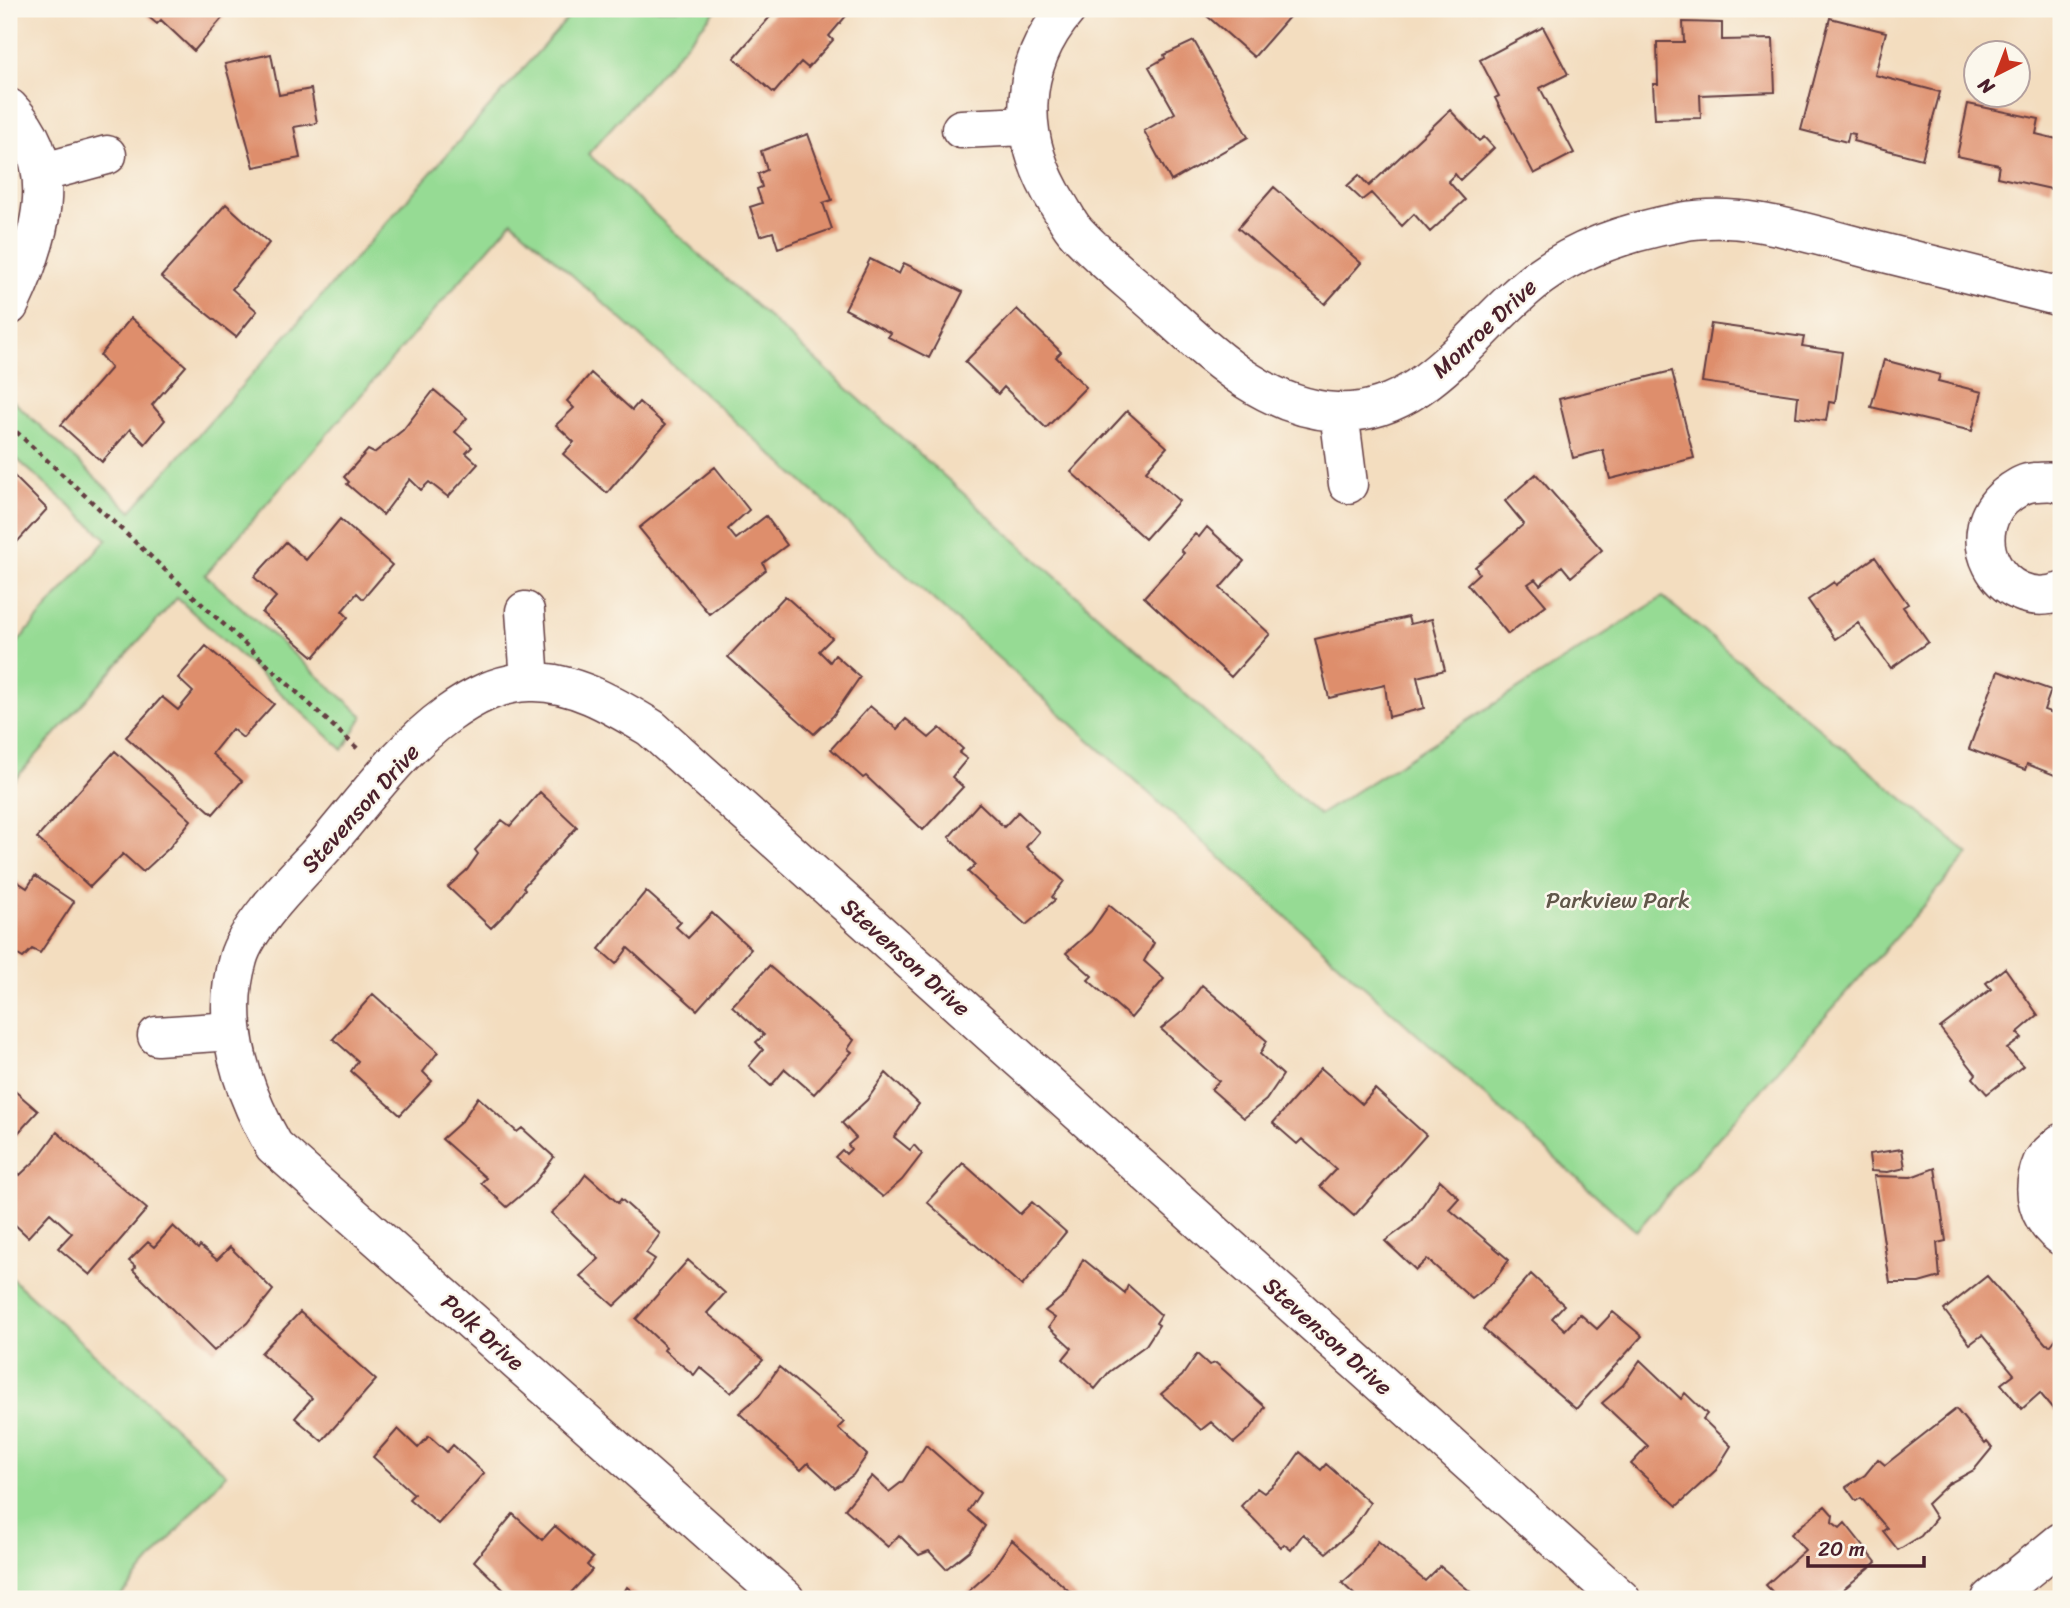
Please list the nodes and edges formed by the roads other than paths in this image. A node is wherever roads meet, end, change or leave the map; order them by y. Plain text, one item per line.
1 (1067, 9) edge
2 (9, 108) edge
3 (1028, 126) junction
4 (961, 130) dead end
5 (107, 155) dead end
6 (44, 172) junction
7 (2061, 297) edge
8 (9, 306) edge
9 (1339, 412) junction
10 (2060, 475) edge
11 (1349, 484) dead end
12 (2061, 592) edge
13 (525, 611) dead end
14 (530, 681) junction
15 (232, 1031) junction
16 (157, 1035) dead end
17 (2061, 1143) edge
18 (2061, 1236) edge
19 (2061, 1542) edge
20 (785, 1599) edge
21 (1621, 1599) edge
22 (1991, 1599) edge

1 - 3 street, Monroe Drive
2 - 6 street
3 - 4 street
3 - 9 street, Monroe Drive
5 - 6 street
6 - 8 street
7 - 9 street, Monroe Drive
9 - 11 street
10 - 12 street
13 - 14 street
14 - 15 street, Stevenson Drive
14 - 21 street, Stevenson Drive
15 - 16 street
15 - 20 street, Polk Drive
17 - 18 street
19 - 22 street

